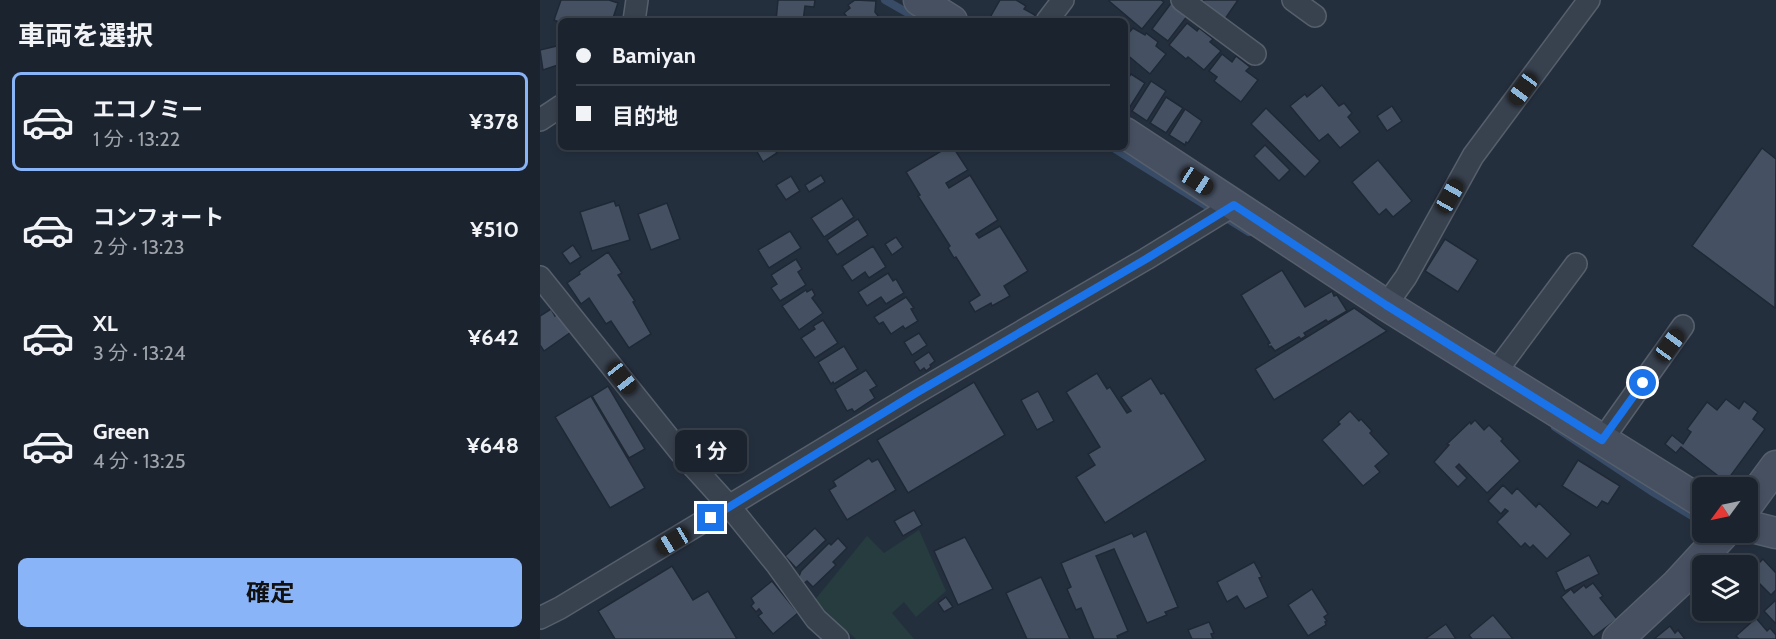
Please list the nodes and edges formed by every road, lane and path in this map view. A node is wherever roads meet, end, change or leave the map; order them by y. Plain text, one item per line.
1 (637, 0) edge
2 (919, 0) edge
3 (1064, 0) edge
4 (1182, 0) edge
5 (1293, 0) edge
6 (1589, 0) edge
7 (1315, 16) dead end
8 (634, 18) edge
9 (947, 18) edge
10 (1049, 18) edge
11 (1255, 54) dead end
12 (558, 108) edge
13 (540, 120) edge
14 (1128, 135) edge
15 (1234, 205) junction
16 (1576, 264) dead end
17 (540, 277) edge
18 (1386, 305) junction
19 (1683, 326) dead end
20 (1496, 373) junction
21 (1602, 440) junction
22 (1776, 466) edge
23 (1758, 490) edge
24 (1692, 496) edge
25 (730, 507) junction
26 (1715, 543) edge
27 (540, 618) edge
28 (838, 639) edge
29 (1618, 639) edge

1 - 8 street
2 - 9 street
3 - 10 street
4 - 11 street
5 - 7 street
6 - 18 street
12 - 13 street
14 - 15 street
15 - 18 street
15 - 25 street
16 - 20 street
17 - 25 street
18 - 20 street
19 - 21 street
20 - 21 street
21 - 24 street
22 - 23 street
25 - 27 street
25 - 28 street
26 - 29 street

